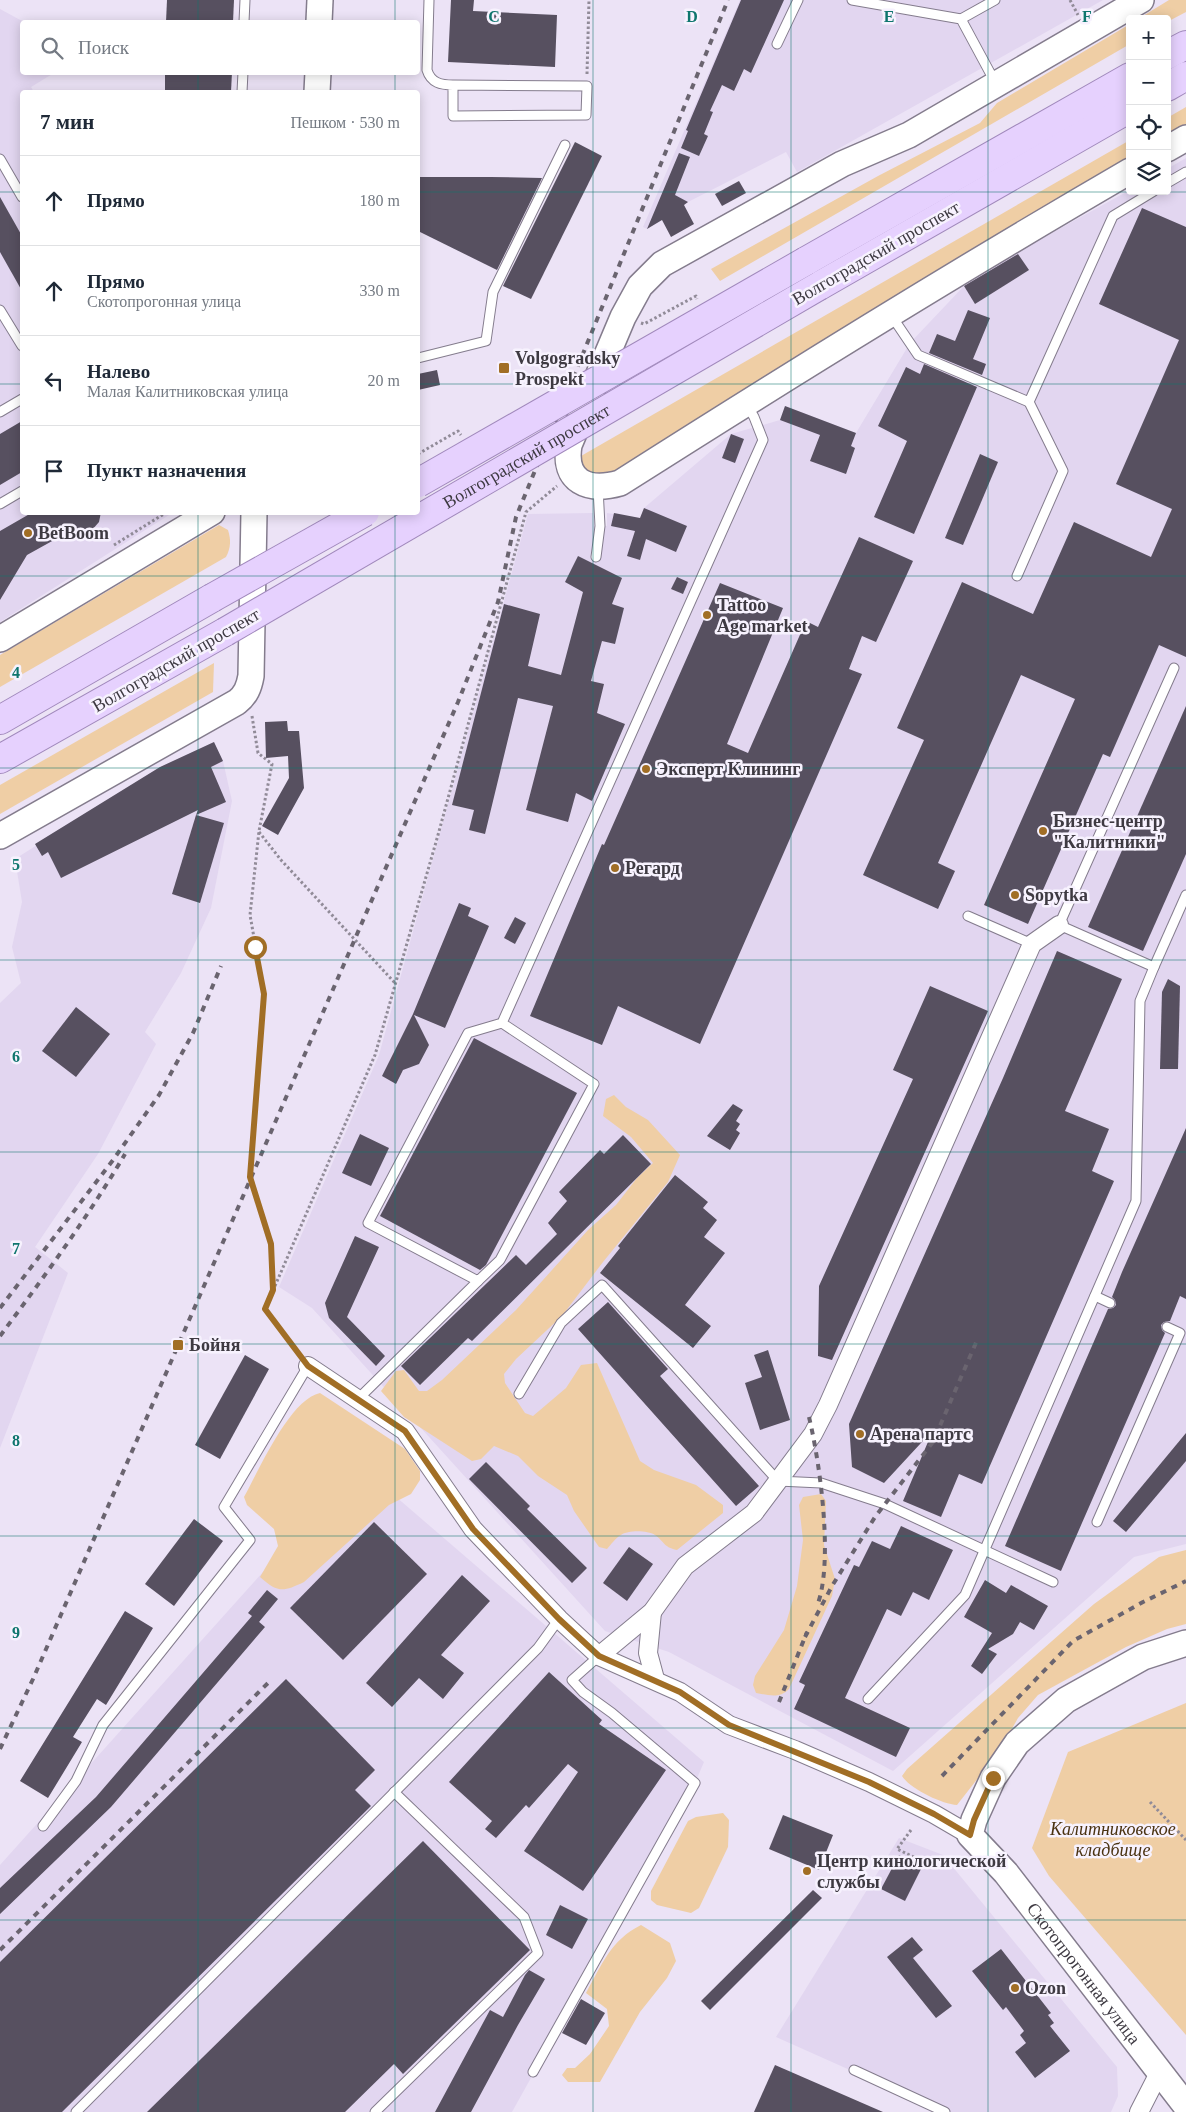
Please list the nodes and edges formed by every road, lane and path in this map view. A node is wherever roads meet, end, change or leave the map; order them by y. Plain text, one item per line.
1 (245, 0) edge
2 (320, 0) edge
3 (429, 0) edge
4 (589, 0) edge
5 (798, 0) edge
6 (852, 0) edge
7 (994, 0) edge
8 (1070, 0) edge
9 (1141, 0) edge
10 (961, 19) junction
11 (1081, 19) dead end
12 (244, 20) edge
13 (319, 20) edge
14 (777, 44) dead end
15 (1186, 44) edge
16 (1171, 53) edge
17 (243, 75) edge
18 (318, 75) edge
19 (1186, 76) edge
20 (1126, 78) edge
21 (996, 84) junction
22 (452, 85) junction
23 (1171, 85) edge
24 (586, 86) junction
25 (242, 90) edge
26 (317, 90) edge
27 (1126, 110) edge
28 (1186, 138) edge
29 (565, 145) dead end
30 (1171, 146) edge
31 (0, 158) edge
32 (1126, 172) edge
33 (1186, 172) edge
34 (1171, 181) edge
35 (20, 193) edge
36 (1148, 195) edge
37 (696, 296) dead end
38 (0, 310) edge
39 (891, 314) junction
40 (644, 324) dead end
41 (20, 343) edge
42 (420, 358) edge
43 (20, 400) edge
44 (1029, 402) junction
45 (746, 403) junction
46 (0, 412) edge
47 (458, 431) dead end
48 (420, 453) edge
49 (420, 482) edge
50 (560, 484) dead end
51 (598, 487) junction
52 (20, 492) edge
53 (0, 504) edge
54 (207, 515) edge
55 (254, 515) edge
56 (360, 515) edge
57 (596, 557) dead end
58 (1017, 576) dead end
59 (0, 639) edge
60 (1174, 668) dead end
61 (252, 713) dead end
62 (0, 720) edge
63 (0, 759) edge
64 (259, 831) junction
65 (0, 836) edge
66 (1186, 895) edge
67 (968, 916) dead end
68 (1059, 924) junction
69 (1032, 944) junction
70 (1154, 967) junction
71 (396, 984) junction
72 (502, 1023) junction
73 (478, 1281) junction
74 (273, 1290) junction
75 (1095, 1296) junction
76 (1110, 1303) dead end
77 (1167, 1327) dead end
78 (308, 1366) junction
79 (519, 1394) dead end
80 (358, 1399) junction
81 (778, 1481) junction
82 (1097, 1522) dead end
83 (984, 1550) junction
84 (1053, 1582) dead end
85 (652, 1612) junction
86 (559, 1619) junction
87 (1186, 1643) edge
88 (599, 1656) junction
89 (655, 1679) junction
90 (868, 1699) dead end
91 (394, 1792) junction
92 (1150, 1802) dead end
93 (43, 1826) dead end
94 (911, 1830) dead end
95 (970, 1835) junction
96 (1186, 1840) edge
97 (922, 1861) dead end
98 (854, 2070) dead end
99 (1160, 2071) junction
100 (533, 2072) dead end
101 (1186, 2106) edge
102 (76, 2112) edge
103 (375, 2112) edge
104 (945, 2112) edge
105 (1139, 2112) edge

1 - 12 lane
2 - 13 street
3 - 22 lane
4 - 24 path
5 - 14 lane
6 - 10 lane
7 - 10 lane
8 - 11 path
9 - 21 street
10 - 21 lane
15 - 16 main road
17 - 25 lane
18 - 26 street
19 - 23 main road
20 - 49 main road, Волгоградский проспект, bridge
21 - 51 street
22 - 24 lane
22 - 24 lane
27 - 63 main road, Волгоградский проспект, bridge
28 - 30 street
29 - 42 lane
31 - 35 lane
32 - 39 street
33 - 34 lane
36 - 44 lane
37 - 40 path
38 - 41 lane
39 - 44 lane
39 - 45 street
43 - 46 lane
44 - 58 lane
45 - 51 street
45 - 72 lane
47 - 48 path
50 - 71 path
51 - 57 lane
52 - 53 lane
54 - 59 street
55 - 65 street
56 - 62 main road, Волгоградский проспект, bridge
60 - 68 lane
61 - 64 path
64 - 71 path
64 - 74 path
66 - 70 lane
67 - 69 lane
68 - 69 street
68 - 70 lane
69 - 81 street
70 - 75 lane
71 - 74 path
72 - 73 lane
72 - 73 lane
73 - 80 lane
74 - 78 path
75 - 76 lane
75 - 83 lane
77 - 82 lane
78 - 80 street, Скотопрогонная улица
78 - 93 lane
79 - 81 lane
80 - 86 street, Скотопрогонная улица
81 - 83 lane
81 - 85 street
83 - 84 lane
83 - 90 lane
85 - 88 street
85 - 89 street
86 - 88 street, Скотопрогонная улица
86 - 91 lane
87 - 95 street
88 - 89 street, Скотопрогонная улица
88 - 100 lane
89 - 95 street, Скотопрогонная улица
91 - 102 lane
91 - 103 lane
92 - 96 path
94 - 97 path
95 - 99 street, Скотопрогонная улица
98 - 104 lane
99 - 101 street, Скотопрогонная улица
99 - 105 street

